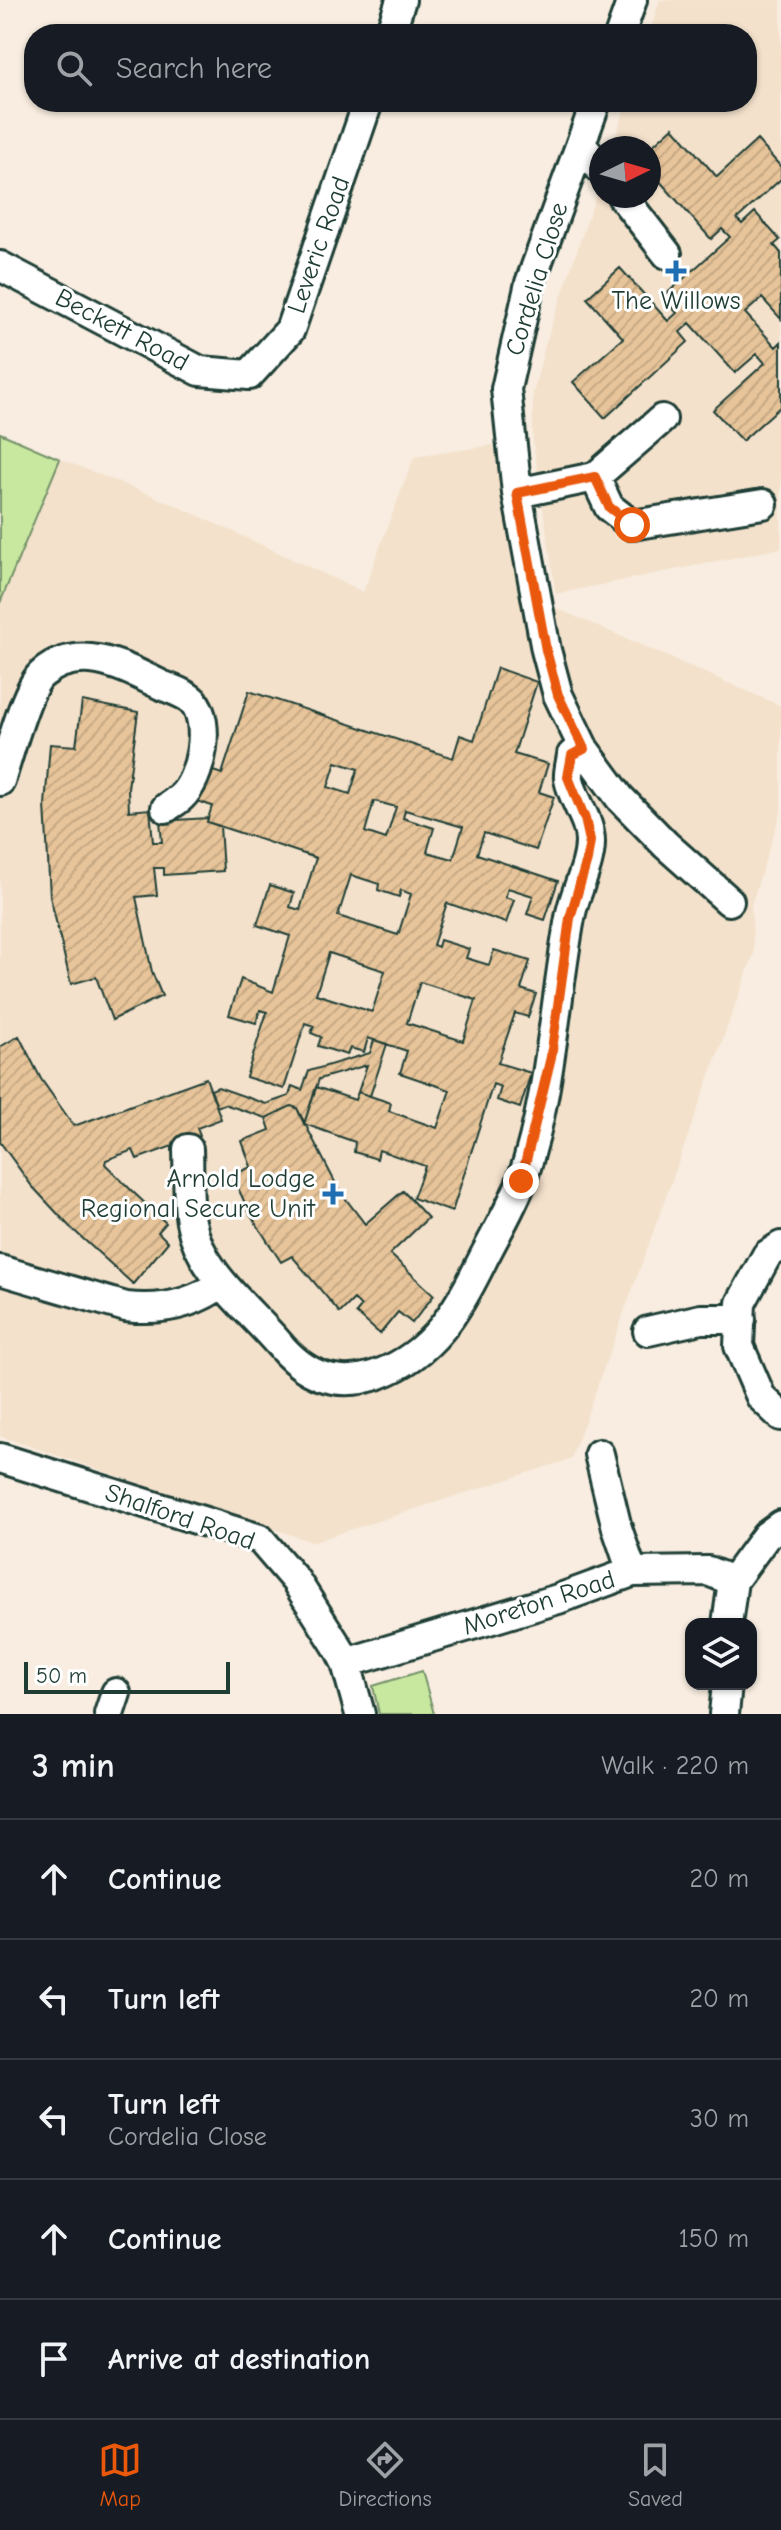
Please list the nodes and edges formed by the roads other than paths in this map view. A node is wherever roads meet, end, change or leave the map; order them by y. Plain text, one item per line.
1 (401, 0) edge
2 (632, 0) edge
3 (393, 24) edge
4 (624, 24) edge
5 (365, 112) edge
6 (592, 112) edge
7 (581, 144) junction
8 (589, 154) edge
9 (631, 208) edge
10 (667, 254) dead end
11 (0, 266) edge
12 (249, 375) joint
13 (662, 419) dead end
14 (595, 477) junction
15 (517, 493) junction
16 (763, 504) dead end
17 (584, 749) junction
18 (0, 781) edge
19 (166, 808) dead end
20 (729, 901) dead end
21 (188, 1149) dead end
22 (781, 1246) edge
23 (0, 1270) edge
24 (222, 1283) junction
25 (741, 1319) junction
26 (648, 1331) dead end
27 (781, 1416) edge
28 (599, 1454) dead end
29 (0, 1458) edge
30 (781, 1525) edge
31 (632, 1572) junction
32 (733, 1581) junction
33 (728, 1618) edge
34 (346, 1663) junction
35 (726, 1690) edge
36 (360, 1714) edge
37 (724, 1714) edge

1 - 3 street
2 - 4 street
5 - 12 street, Leveric Road
6 - 7 street, Cordelia Close
7 - 8 street
7 - 15 street, Cordelia Close
9 - 10 street
11 - 12 street, Beckett Road
13 - 14 street
14 - 15 street
14 - 16 street
15 - 17 street, Cordelia Close
17 - 20 street, Cordelia Close
17 - 24 street
18 - 19 street
21 - 24 street
22 - 25 street
23 - 24 street
25 - 26 street
25 - 27 street
28 - 31 street
29 - 34 street, Shalford Road
30 - 32 street
31 - 32 street, Moreton Road
31 - 34 street, Moreton Road
32 - 33 street
34 - 36 street, Shalford Road
35 - 37 street

